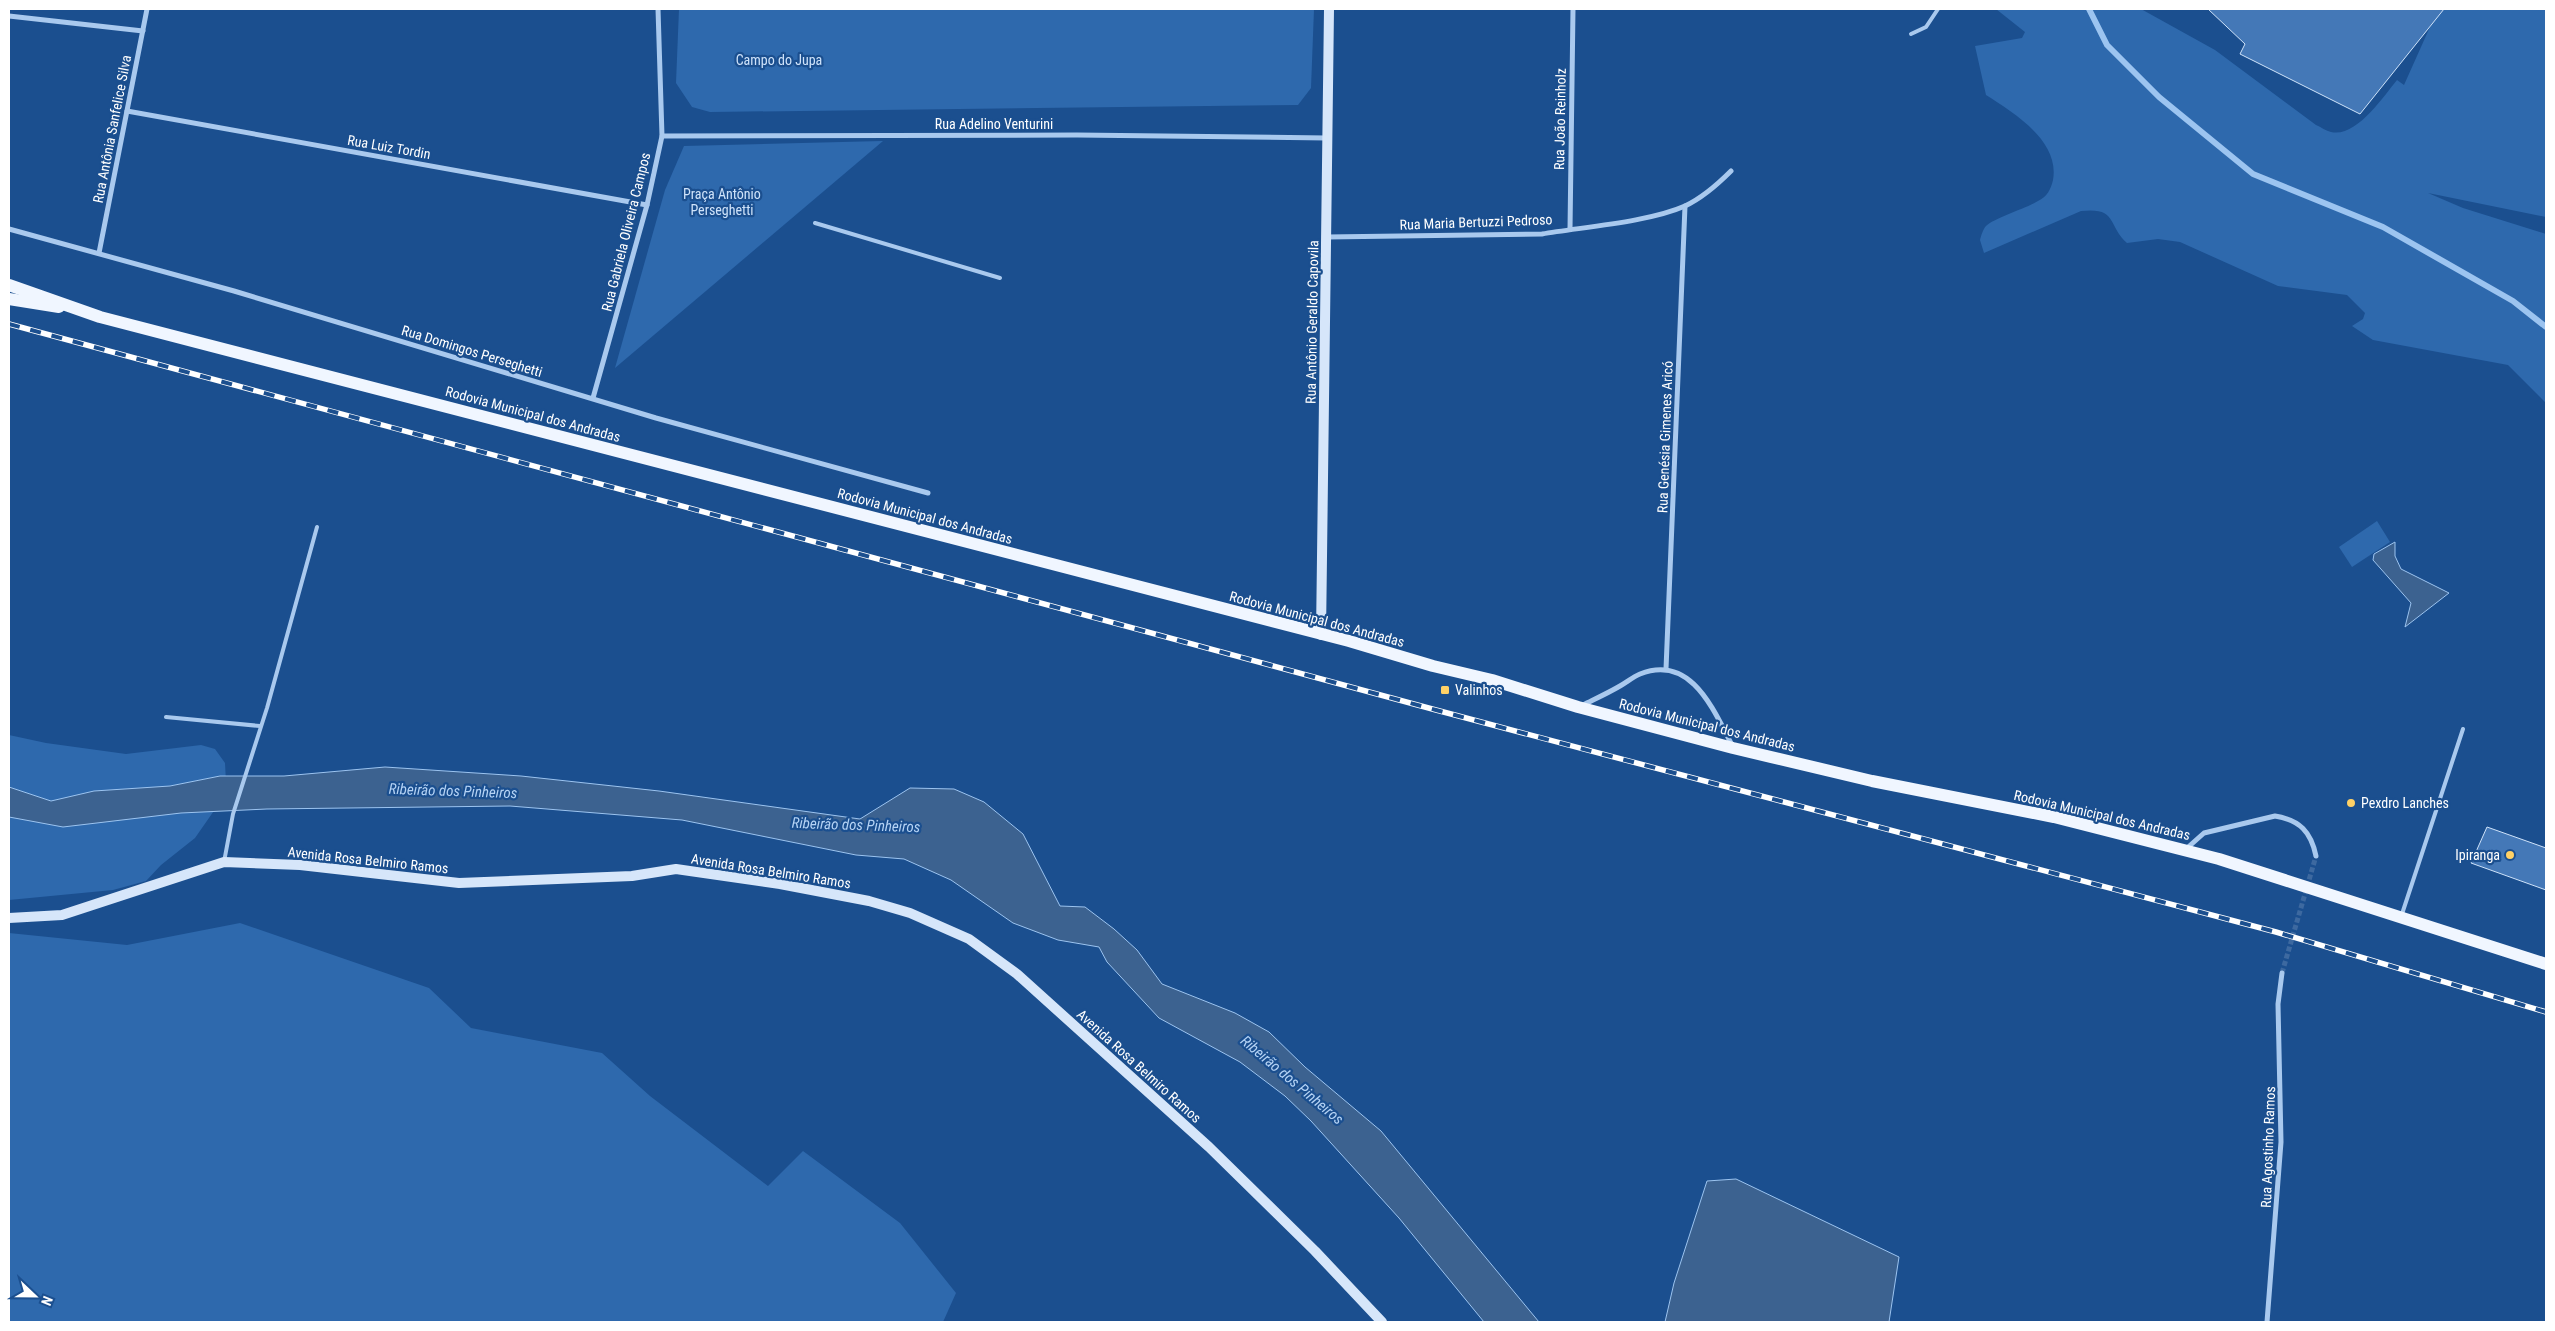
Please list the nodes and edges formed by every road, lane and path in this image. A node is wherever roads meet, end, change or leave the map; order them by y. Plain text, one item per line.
1 (147, 9) edge
2 (658, 9) edge
3 (1329, 9) edge
4 (1573, 9) edge
5 (1938, 9) edge
6 (9, 16) edge
7 (143, 31) junction
8 (1910, 34) dead end
9 (127, 111) junction
10 (662, 136) junction
11 (1327, 138) junction
12 (1731, 171) dead end
13 (647, 205) junction
14 (1685, 206) junction
15 (815, 223) dead end
16 (9, 228) edge
17 (1570, 230) junction
18 (1327, 237) junction
19 (99, 253) junction
20 (1000, 278) dead end
21 (9, 285) edge
22 (9, 299) edge
23 (76, 310) junction
24 (593, 398) junction
25 (928, 493) dead end
26 (318, 527) dead end
27 (1321, 635) junction
28 (1666, 669) junction
29 (1578, 708) junction
30 (166, 717) dead end
31 (260, 726) junction
32 (2463, 729) dead end
33 (1733, 748) junction
34 (2185, 850) junction
35 (2316, 856) tunnel mouth
36 (224, 862) junction
37 (9, 918) edge
38 (2400, 918) junction
39 (2546, 964) edge
40 (2282, 973) tunnel mouth
41 (1382, 1322) edge
42 (2267, 1322) edge

1 - 7 street, Rua Antônia Sanfelice Silva
2 - 10 street, Rua Gabriela Oliveira Campos
3 - 11 main road, Rua Antônio Geraldo Capovila
4 - 17 street, Rua João Reinholz
5 - 8 lane
6 - 7 street
7 - 9 street, Rua Antônia Sanfelice Silva
9 - 13 street, Rua Luiz Tordin
9 - 19 street, Rua Antônia Sanfelice Silva
10 - 11 street, Rua Adelino Venturini
10 - 13 street, Rua Gabriela Oliveira Campos
11 - 18 main road, Rua Antônio Geraldo Capovila
12 - 14 street, Rua Maria Bertuzzi Pedroso
13 - 24 street, Rua Gabriela Oliveira Campos
14 - 17 street, Rua Maria Bertuzzi Pedroso
14 - 28 street, Rua Genésia Gimenes Aricó
15 - 20 lane
16 - 19 street, Rua Domingos Perseghetti
17 - 18 street, Rua Maria Bertuzzi Pedroso
18 - 27 main road, Rua Antônio Geraldo Capovila
19 - 24 street, Rua Domingos Perseghetti
21 - 23 main road, Rodovia Municipal dos Andradas
22 - 23 main road, Rodovia Municipal dos Andradas
23 - 27 main road, Rodovia Municipal dos Andradas
24 - 25 street, Rua Domingos Perseghetti
26 - 31 lane
27 - 29 main road, Rodovia Municipal dos Andradas
28 - 29 street
28 - 33 street
29 - 33 main road, Rodovia Municipal dos Andradas
30 - 31 lane
31 - 36 lane
32 - 38 lane
33 - 34 main road, Rodovia Municipal dos Andradas
34 - 35 street
34 - 38 main road, Rodovia Municipal dos Andradas
36 - 37 main road, Avenida Rosa Belmiro Ramos
36 - 41 main road, Avenida Rosa Belmiro Ramos
38 - 39 main road, Rodovia Municipal dos Andradas
40 - 42 street, Rua Agostinho Ramos

